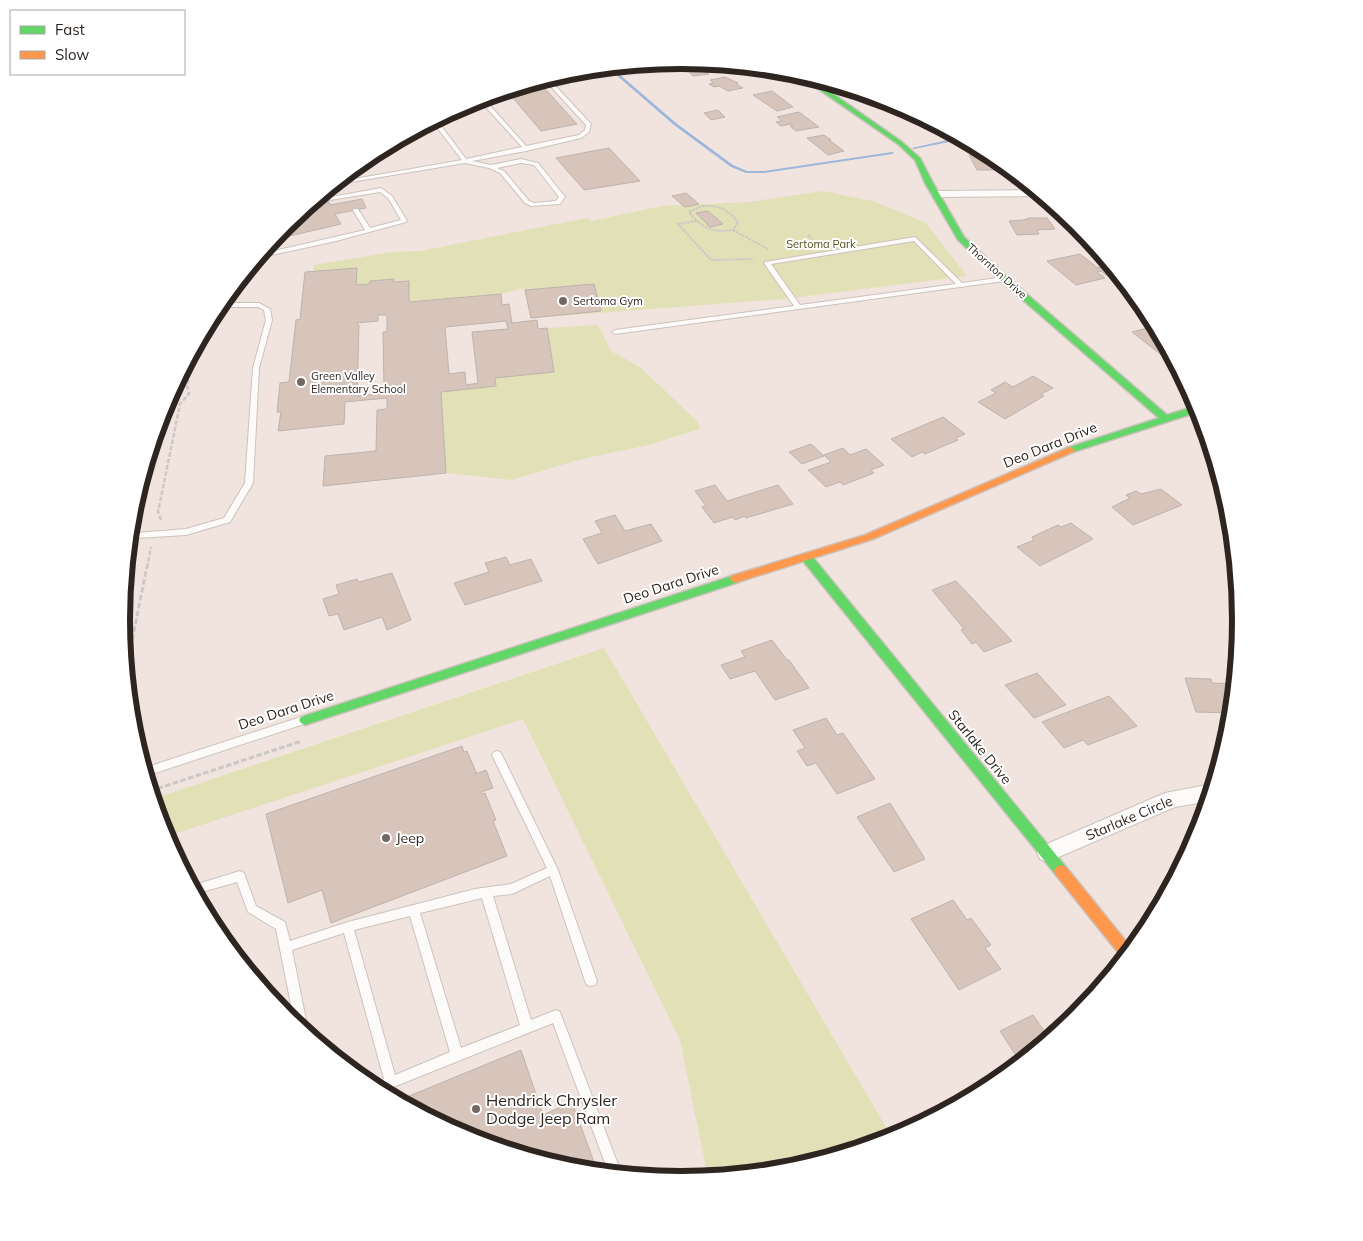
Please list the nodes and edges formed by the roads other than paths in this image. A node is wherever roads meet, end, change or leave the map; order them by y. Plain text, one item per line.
1 (551, 85) edge
2 (818, 86) edge
3 (486, 105) edge
4 (438, 126) edge
5 (526, 149) junction
6 (464, 161) junction
7 (491, 167) junction
8 (348, 182) edge
9 (1029, 193) edge
10 (936, 194) junction
11 (324, 201) edge
12 (356, 210) dead end
13 (368, 230) junction
14 (270, 254) edge
15 (1004, 279) junction
16 (961, 285) junction
17 (230, 305) edge
18 (798, 307) junction
19 (615, 332) dead end
20 (1192, 411) edge
21 (1166, 419) junction
22 (136, 536) edge
23 (806, 558) junction
24 (305, 720) joint
25 (497, 755) dead end
26 (151, 770) edge
27 (1205, 793) edge
28 (1047, 853) junction
29 (553, 870) junction
30 (200, 888) edge
31 (486, 892) junction
32 (414, 910) junction
33 (348, 927) junction
34 (286, 947) junction
35 (1124, 950) edge
36 (591, 981) dead end
37 (300, 1019) edge
38 (528, 1027) junction
39 (457, 1056) junction
40 (391, 1082) junction
41 (384, 1085) edge
42 (614, 1168) edge

1 - 5 lane
2 - 10 street, Thornton Drive
3 - 5 lane
4 - 6 lane
5 - 6 lane
6 - 7 lane
6 - 8 lane
7 - 7 lane
9 - 10 street
10 - 15 street, Thornton Drive
11 - 13 lane
12 - 13 lane
13 - 14 lane
15 - 16 lane
15 - 21 street, Thornton Drive
16 - 18 lane
16 - 18 lane
17 - 22 lane
18 - 19 lane
20 - 21 street, Deo Dara Drive
21 - 23 street, Deo Dara Drive
23 - 24 street, Deo Dara Drive
23 - 28 street, Starlake Drive
24 - 26 lane, Deo Dara Drive
25 - 29 lane
27 - 28 street, Starlake Circle
28 - 35 street, Starlake Drive
29 - 31 lane
29 - 36 lane
30 - 34 lane
31 - 32 lane
31 - 38 lane
32 - 33 lane
32 - 39 lane
33 - 34 lane
33 - 40 lane
34 - 37 lane
38 - 39 lane
38 - 42 lane
39 - 40 lane
40 - 41 lane

